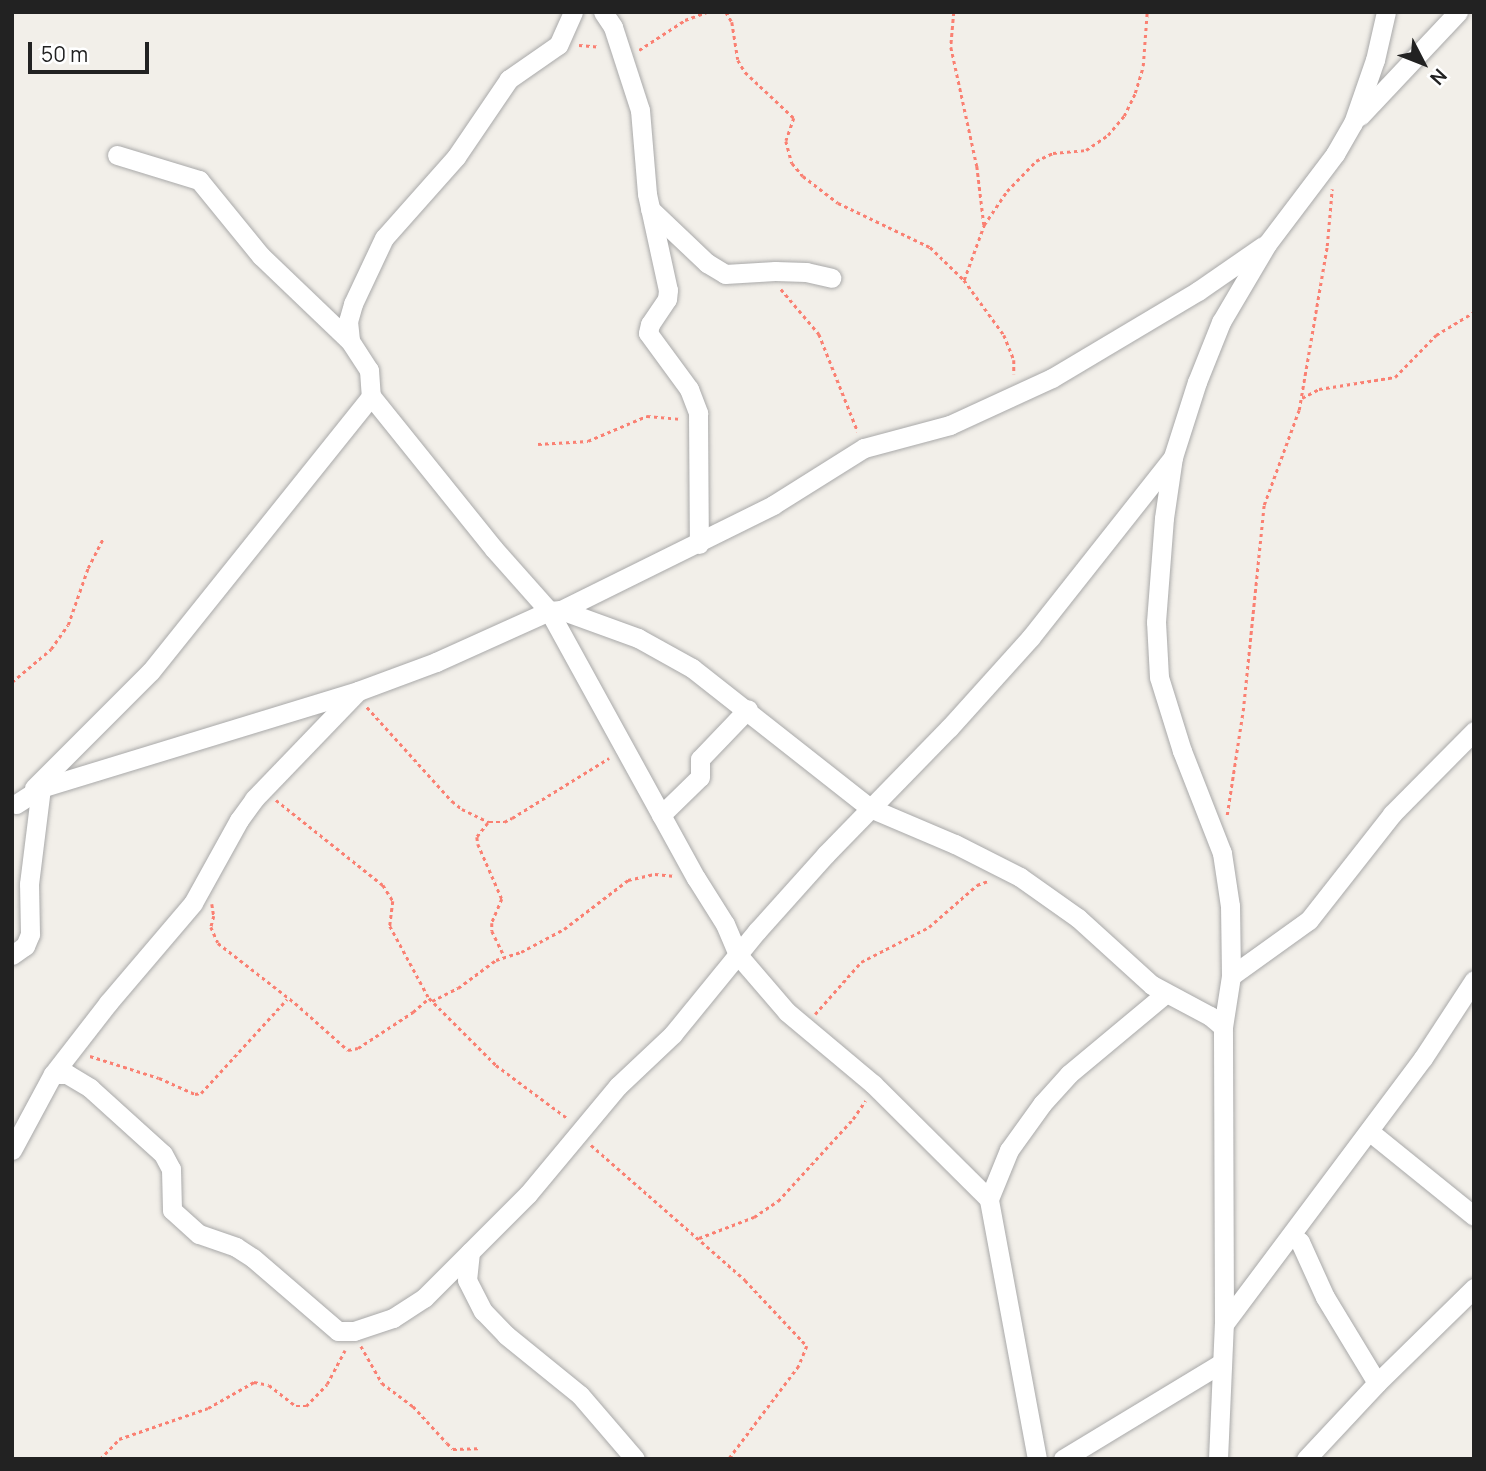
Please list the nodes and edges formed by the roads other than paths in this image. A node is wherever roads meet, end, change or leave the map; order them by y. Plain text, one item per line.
1 (573, 12) edge
2 (603, 12) edge
3 (1387, 12) edge
4 (1458, 12) edge
5 (1353, 123) junction
6 (117, 155) dead end
7 (650, 209) junction
8 (1266, 244) junction
9 (831, 278) dead end
10 (350, 341) junction
11 (371, 396) junction
12 (1173, 457) junction
13 (699, 544) junction
14 (555, 611) junction
15 (356, 693) junction
16 (748, 709) junction
17 (1474, 731) edge
18 (41, 788) junction
19 (14, 806) edge
20 (870, 808) junction
21 (661, 815) junction
22 (738, 955) junction
23 (12, 956) edge
24 (1231, 976) junction
25 (1474, 980) edge
26 (1165, 994) junction
27 (1223, 1027) junction
28 (53, 1073) junction
29 (1369, 1131) junction
30 (12, 1150) edge
31 (989, 1199) junction
32 (1474, 1216) edge
33 (1291, 1235) junction
34 (470, 1252) junction
35 (1474, 1289) edge
36 (1224, 1324) junction
37 (1220, 1364) junction
38 (1377, 1383) junction
39 (635, 1459) edge
40 (1037, 1459) edge
41 (1063, 1459) edge
42 (1218, 1459) edge
43 (1306, 1459) edge

1 - 10 street
2 - 7 street
3 - 5 street
4 - 5 street
5 - 8 street
6 - 10 street
7 - 9 street
7 - 13 street
8 - 12 street
8 - 13 street
10 - 11 street
11 - 14 street
11 - 19 street
12 - 20 street
12 - 24 street
13 - 14 street
14 - 15 street
14 - 16 street
14 - 21 street
15 - 18 street
15 - 28 street
16 - 20 street
16 - 21 street
17 - 24 street
18 - 19 street
18 - 23 street
20 - 22 street
20 - 26 street
21 - 22 street
22 - 31 street
22 - 34 street
24 - 27 street
25 - 29 street
26 - 27 street
26 - 31 street
27 - 36 street
28 - 30 street
28 - 34 street
29 - 32 street
29 - 33 street
31 - 40 street
33 - 36 street
33 - 38 street
34 - 39 street
35 - 38 street
36 - 37 street
37 - 41 street
37 - 42 street
38 - 43 street

